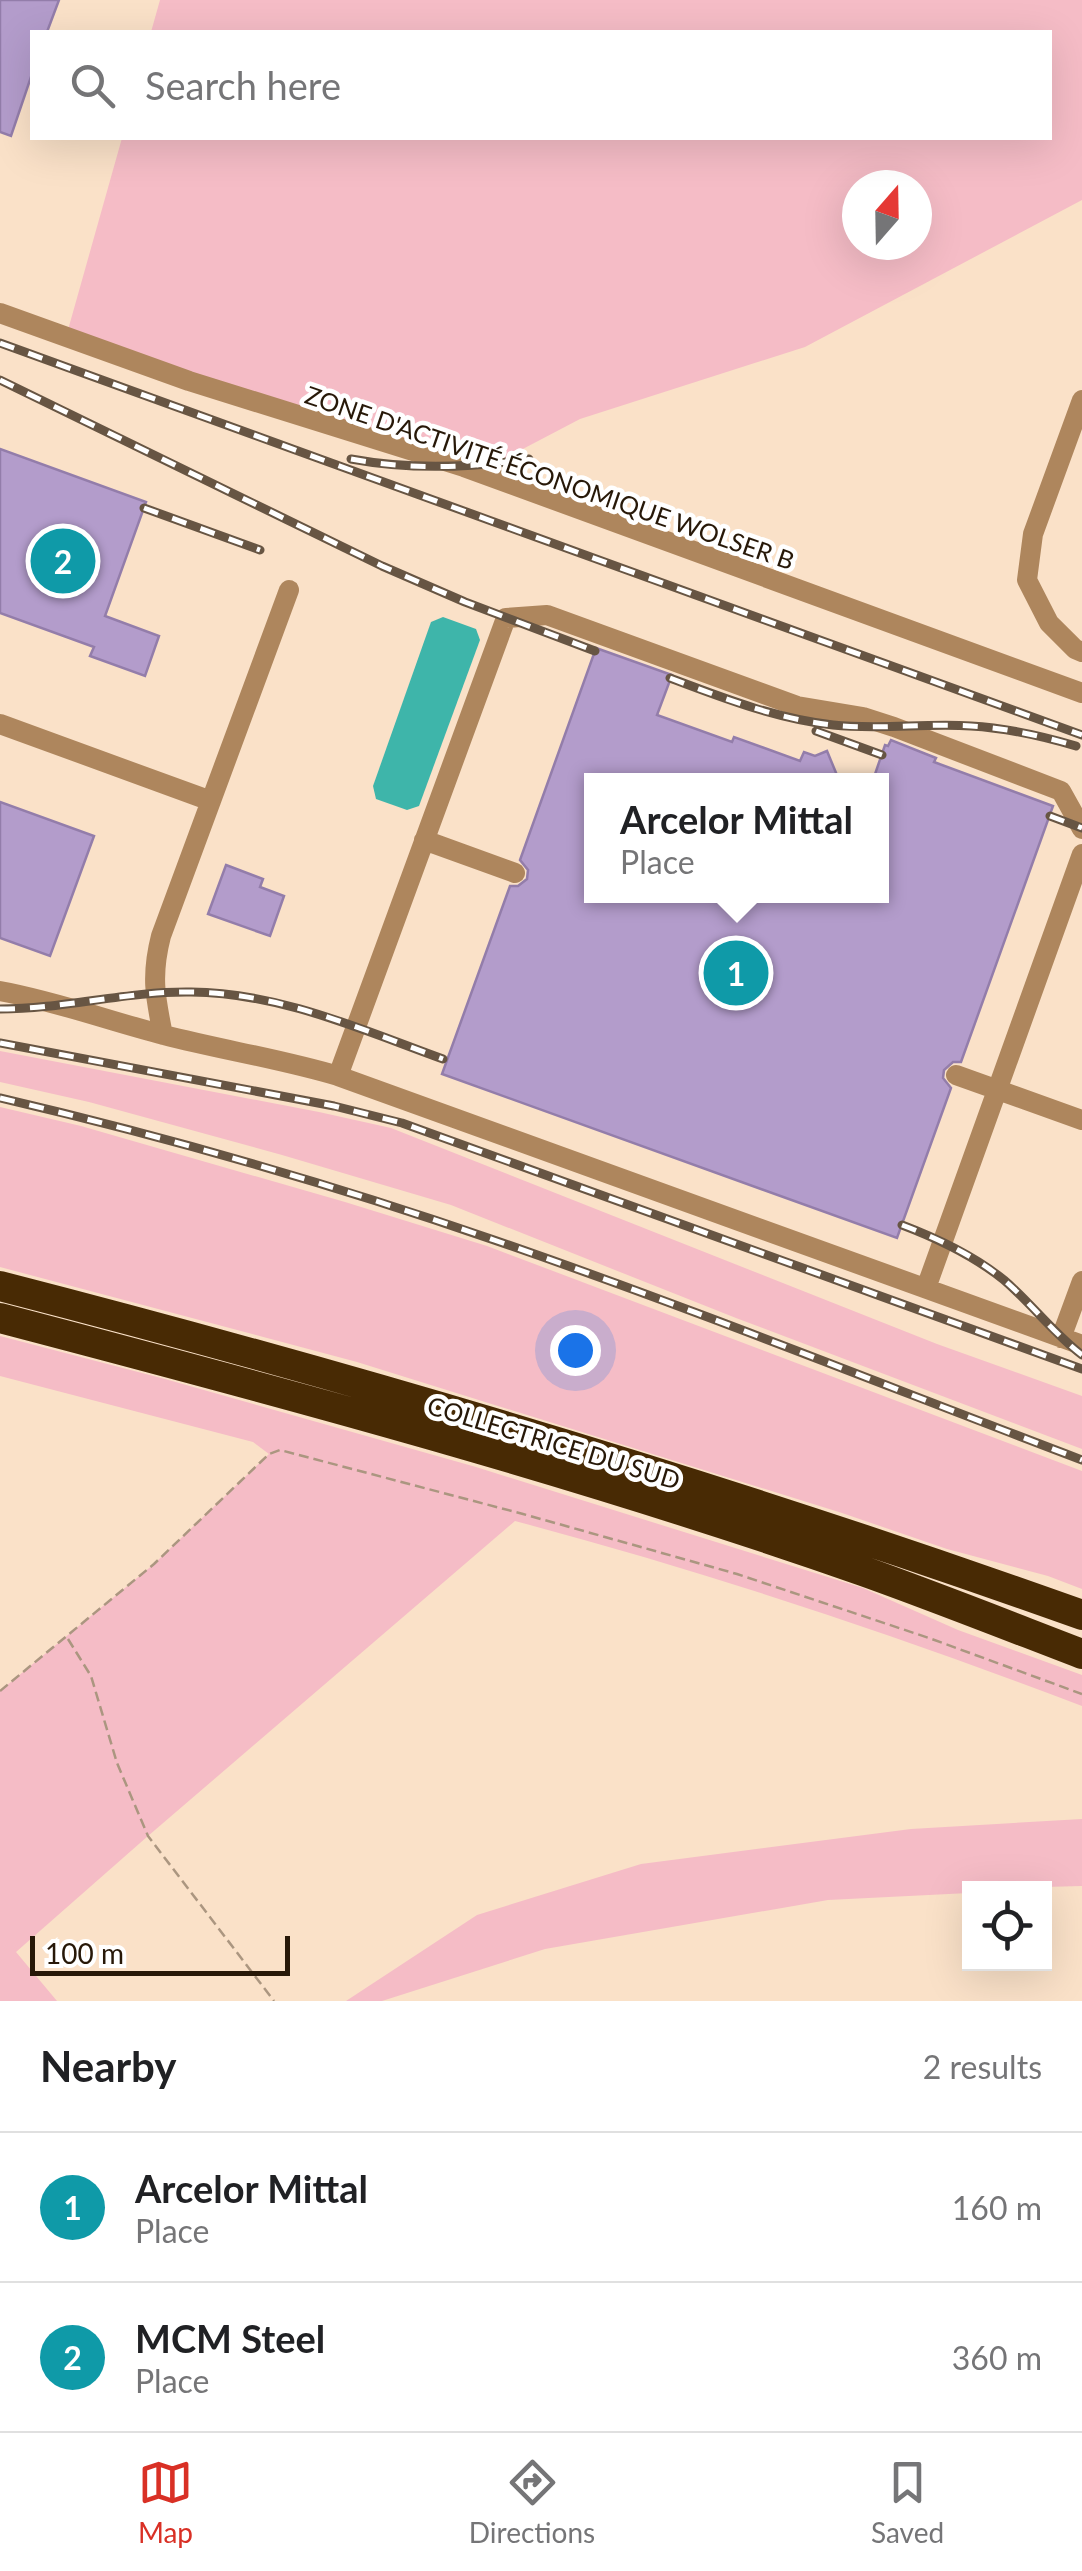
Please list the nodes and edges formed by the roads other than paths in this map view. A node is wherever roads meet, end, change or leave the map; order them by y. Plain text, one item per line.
1 (0, 313) edge
2 (1082, 400) edge
3 (289, 590) dead end
4 (1082, 652) edge
5 (1082, 692) edge
6 (0, 724) edge
7 (211, 801) junction
8 (1082, 829) edge
9 (424, 840) junction
10 (1082, 854) edge
11 (515, 873) dead end
12 (0, 991) edge
13 (163, 1035) junction
14 (956, 1075) dead end
15 (338, 1076) junction
16 (997, 1090) junction
17 (1082, 1120) edge
18 (1082, 1281) edge
19 (0, 1286) edge
20 (926, 1288) junction
21 (0, 1318) edge
22 (1061, 1338) junction
23 (1082, 1345) edge
24 (1082, 1615) edge
25 (1082, 1654) edge

1 - 5 street, ZONE D'ACTIVITÉ ÉCONOMIQUE WOLSER B
2 - 4 street
3 - 7 street
6 - 7 street
7 - 13 street
8 - 9 street
9 - 11 street
9 - 15 street
10 - 16 street
12 - 13 street
13 - 15 street
14 - 16 street
15 - 20 street
16 - 17 street
16 - 20 street
18 - 22 street
19 - 24 highway, COLLECTRICE DU SUD
20 - 22 street
21 - 25 highway, COLLECTRICE DU SUD
22 - 23 street

